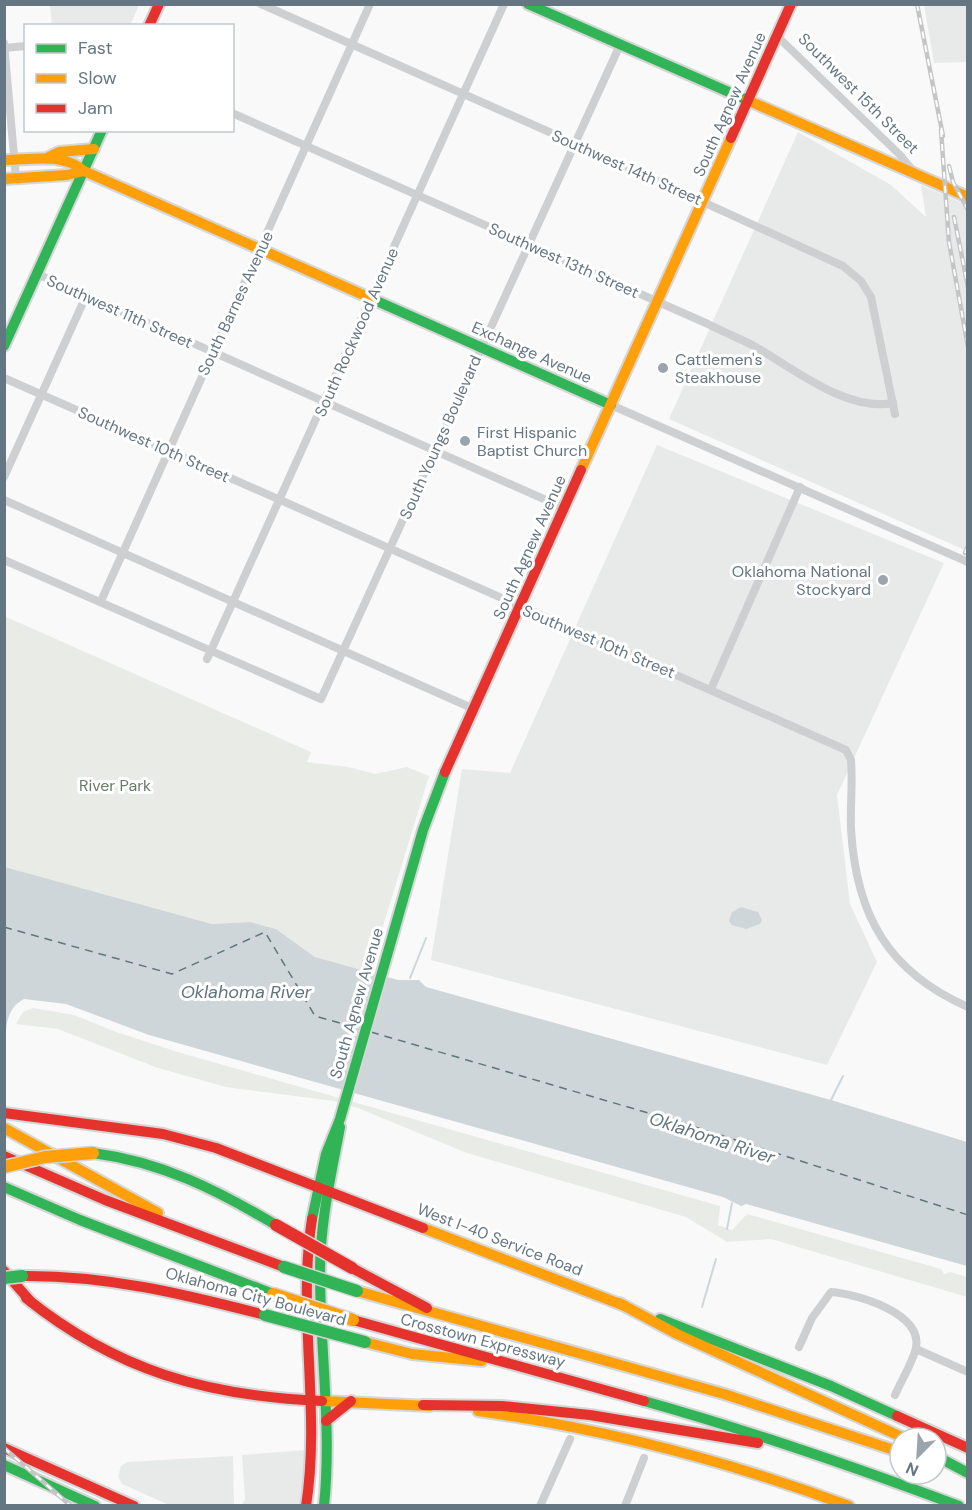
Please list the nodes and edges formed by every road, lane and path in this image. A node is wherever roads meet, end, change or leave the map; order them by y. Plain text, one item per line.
1 (159, 4) edge
2 (261, 4) edge
3 (370, 4) edge
4 (504, 4) edge
5 (528, 4) edge
6 (791, 4) edge
7 (150, 24) edge
8 (777, 36) junction
9 (352, 45) junction
10 (620, 45) junction
11 (5, 46) edge
12 (24, 46) edge
13 (464, 94) junction
14 (748, 102) junction
15 (234, 113) edge
16 (101, 132) edge
17 (574, 143) junction
18 (306, 145) junction
19 (94, 149) junction
20 (47, 159) junction
21 (10, 160) edge
22 (84, 171) junction
23 (916, 175) junction
24 (10, 178) edge
25 (418, 195) junction
26 (968, 197) edge
27 (703, 201) junction
28 (529, 244) junction
29 (260, 249) junction
30 (37, 274) junction
31 (86, 296) junction
32 (371, 298) junction
33 (658, 302) junction
34 (4, 346) edge
35 (481, 347) junction
36 (213, 352) junction
37 (4, 378) edge
38 (41, 394) junction
39 (325, 402) junction
40 (893, 403) junction
41 (611, 405) junction
42 (896, 414) dead end
43 (168, 451) junction
44 (435, 451) junction
45 (4, 477) edge
46 (800, 487) junction
47 (4, 500) edge
48 (280, 500) junction
49 (564, 508) junction
50 (390, 548) junction
51 (122, 552) junction
52 (4, 560) edge
53 (968, 562) edge
54 (100, 601) junction
55 (233, 602) junction
56 (520, 606) junction
57 (213, 649) junction
58 (344, 650) junction
59 (207, 659) dead end
60 (711, 689) junction
61 (474, 709) junction
62 (968, 1007) edge
63 (4, 1113) edge
64 (4, 1128) edge
65 (333, 1146) junction
66 (4, 1156) edge
67 (321, 1163) junction
68 (4, 1167) edge
69 (294, 1176) junction
70 (4, 1187) edge
71 (322, 1188) junction
72 (207, 1240) junction
73 (4, 1271) edge
74 (4, 1279) edge
75 (31, 1302) junction
76 (619, 1303) junction
77 (437, 1315) junction
78 (799, 1347) dead end
79 (915, 1349) junction
80 (498, 1362) junction
81 (968, 1372) edge
82 (895, 1395) dead end
83 (311, 1399) junction
84 (325, 1400) junction
85 (351, 1401) junction
86 (423, 1406) junction
87 (326, 1421) junction
88 (888, 1431) edge
89 (570, 1439) dead end
90 (4, 1448) edge
91 (888, 1448) edge
92 (968, 1448) edge
93 (811, 1452) junction
94 (644, 1458) dead end
95 (948, 1463) edge
96 (4, 1465) edge
97 (948, 1469) edge
98 (968, 1475) edge
99 (310, 1484) junction
100 (327, 1485) junction
101 (95, 1506) edge
102 (134, 1506) edge
103 (306, 1506) edge
104 (324, 1506) edge
105 (540, 1506) edge
106 (625, 1506) edge
107 (849, 1506) edge
108 (959, 1506) edge

1 - 7 main road
2 - 9 street, Southwest 14th Street
3 - 9 street, South Barnes Avenue
4 - 13 street, South Rockwood Avenue
5 - 10 main road, Southwest 15th Street
6 - 8 main road, South Agnew Avenue
8 - 14 main road, South Agnew Avenue
8 - 23 street, Southwest 15th Street
9 - 13 street, Southwest 14th Street
9 - 18 street, South Barnes Avenue
10 - 14 main road, Southwest 15th Street
10 - 17 street, South Youngs Boulevard
11 - 12 street
11 - 21 street
13 - 17 street, Southwest 14th Street
13 - 25 street, South Rockwood Avenue
14 - 23 main road, Southwest 15th Street
14 - 27 main road, South Agnew Avenue
15 - 18 street, Southwest 13th Street
16 - 19 main road
17 - 27 street, Southwest 14th Street
17 - 28 street, South Youngs Boulevard
18 - 25 street, Southwest 13th Street
18 - 29 street, South Barnes Avenue
19 - 20 main road
19 - 22 main road
20 - 21 main road, Exchange Avenue
20 - 22 main road, Exchange Avenue
21 - 24 street
22 - 24 main road
22 - 29 main road, Exchange Avenue
22 - 30 main road
23 - 26 main road, Southwest 15th Street
25 - 28 street, Southwest 13th Street
25 - 32 street, South Rockwood Avenue
27 - 33 main road, South Agnew Avenue
27 - 40 street, Southwest 14th Street
28 - 33 street, Southwest 13th Street
28 - 35 street, South Youngs Boulevard
29 - 32 main road, Exchange Avenue
29 - 36 street, South Barnes Avenue
30 - 31 street, Southwest 11th Street
30 - 34 main road
31 - 36 street, Southwest 11th Street
31 - 38 street
32 - 35 main road, Exchange Avenue
32 - 39 street, South Rockwood Avenue
33 - 40 street, Southwest 13th Street
33 - 41 main road, South Agnew Avenue
35 - 41 main road, Exchange Avenue
35 - 44 street, South Youngs Boulevard
36 - 39 street, Southwest 11th Street
36 - 43 street, South Barnes Avenue
37 - 38 street, Southwest 10th Street
38 - 43 street, Southwest 10th Street
38 - 45 street
39 - 44 street, Southwest 11th Street
39 - 48 street, South Rockwood Avenue
40 - 42 street, Southwest 14th Street
41 - 46 street, Exchange Avenue
41 - 49 main road, South Agnew Avenue
43 - 48 street, Southwest 10th Street
43 - 51 street, South Barnes Avenue
44 - 49 street, Southwest 11th Street
44 - 50 street, South Youngs Boulevard
46 - 53 street, Exchange Avenue
46 - 60 street
47 - 51 street
48 - 50 street, Southwest 10th Street
48 - 55 street, South Rockwood Avenue
49 - 56 main road, South Agnew Avenue
50 - 56 street, Southwest 10th Street
50 - 58 street, South Youngs Boulevard
51 - 54 street, South Barnes Avenue
51 - 55 street
52 - 54 street
54 - 57 street
55 - 57 street, South Rockwood Avenue
55 - 58 street
56 - 60 street, Southwest 10th Street
56 - 61 main road, South Agnew Avenue
57 - 58 street, South Youngs Boulevard
57 - 59 street, South Rockwood Avenue
58 - 61 street
60 - 62 street, Southwest 10th Street
61 - 65 main road, South Agnew Avenue
63 - 69 main road, West I-40 Service Road
64 - 72 main road
65 - 67 main road, South Agnew Avenue
65 - 71 main road, South Agnew Avenue
66 - 72 main road, Crosstown Expressway
67 - 69 main road
67 - 71 main road, South Agnew Avenue
68 - 77 main road, bridge
69 - 71 main road, West I-40 Service Road
70 - 80 main road, Crosstown Expressway, bridge
71 - 76 main road, West I-40 Service Road
71 - 83 main road, South Agnew Avenue
71 - 84 main road, South Agnew Avenue
72 - 77 main road, Crosstown Expressway, bridge
73 - 75 main road
74 - 75 main road
74 - 80 main road, Oklahoma City Boulevard, bridge
75 - 83 main road
76 - 88 main road
76 - 92 main road, West I-40 Service Road
77 - 91 main road, Crosstown Expressway
78 - 79 street
79 - 81 street
79 - 82 street
80 - 93 main road, Crosstown Expressway
83 - 84 main road
83 - 99 main road, South Agnew Avenue
84 - 85 main road
84 - 87 main road, South Agnew Avenue
85 - 86 main road
85 - 87 main road
86 - 93 main road
86 - 107 main road
87 - 100 main road, South Agnew Avenue
89 - 105 street
90 - 102 main road
93 - 108 main road, Crosstown Expressway
94 - 106 street
95 - 98 main road
96 - 101 main road
97 - 98 main road
99 - 100 main road
99 - 103 main road, South Agnew Avenue
100 - 104 main road, South Agnew Avenue

